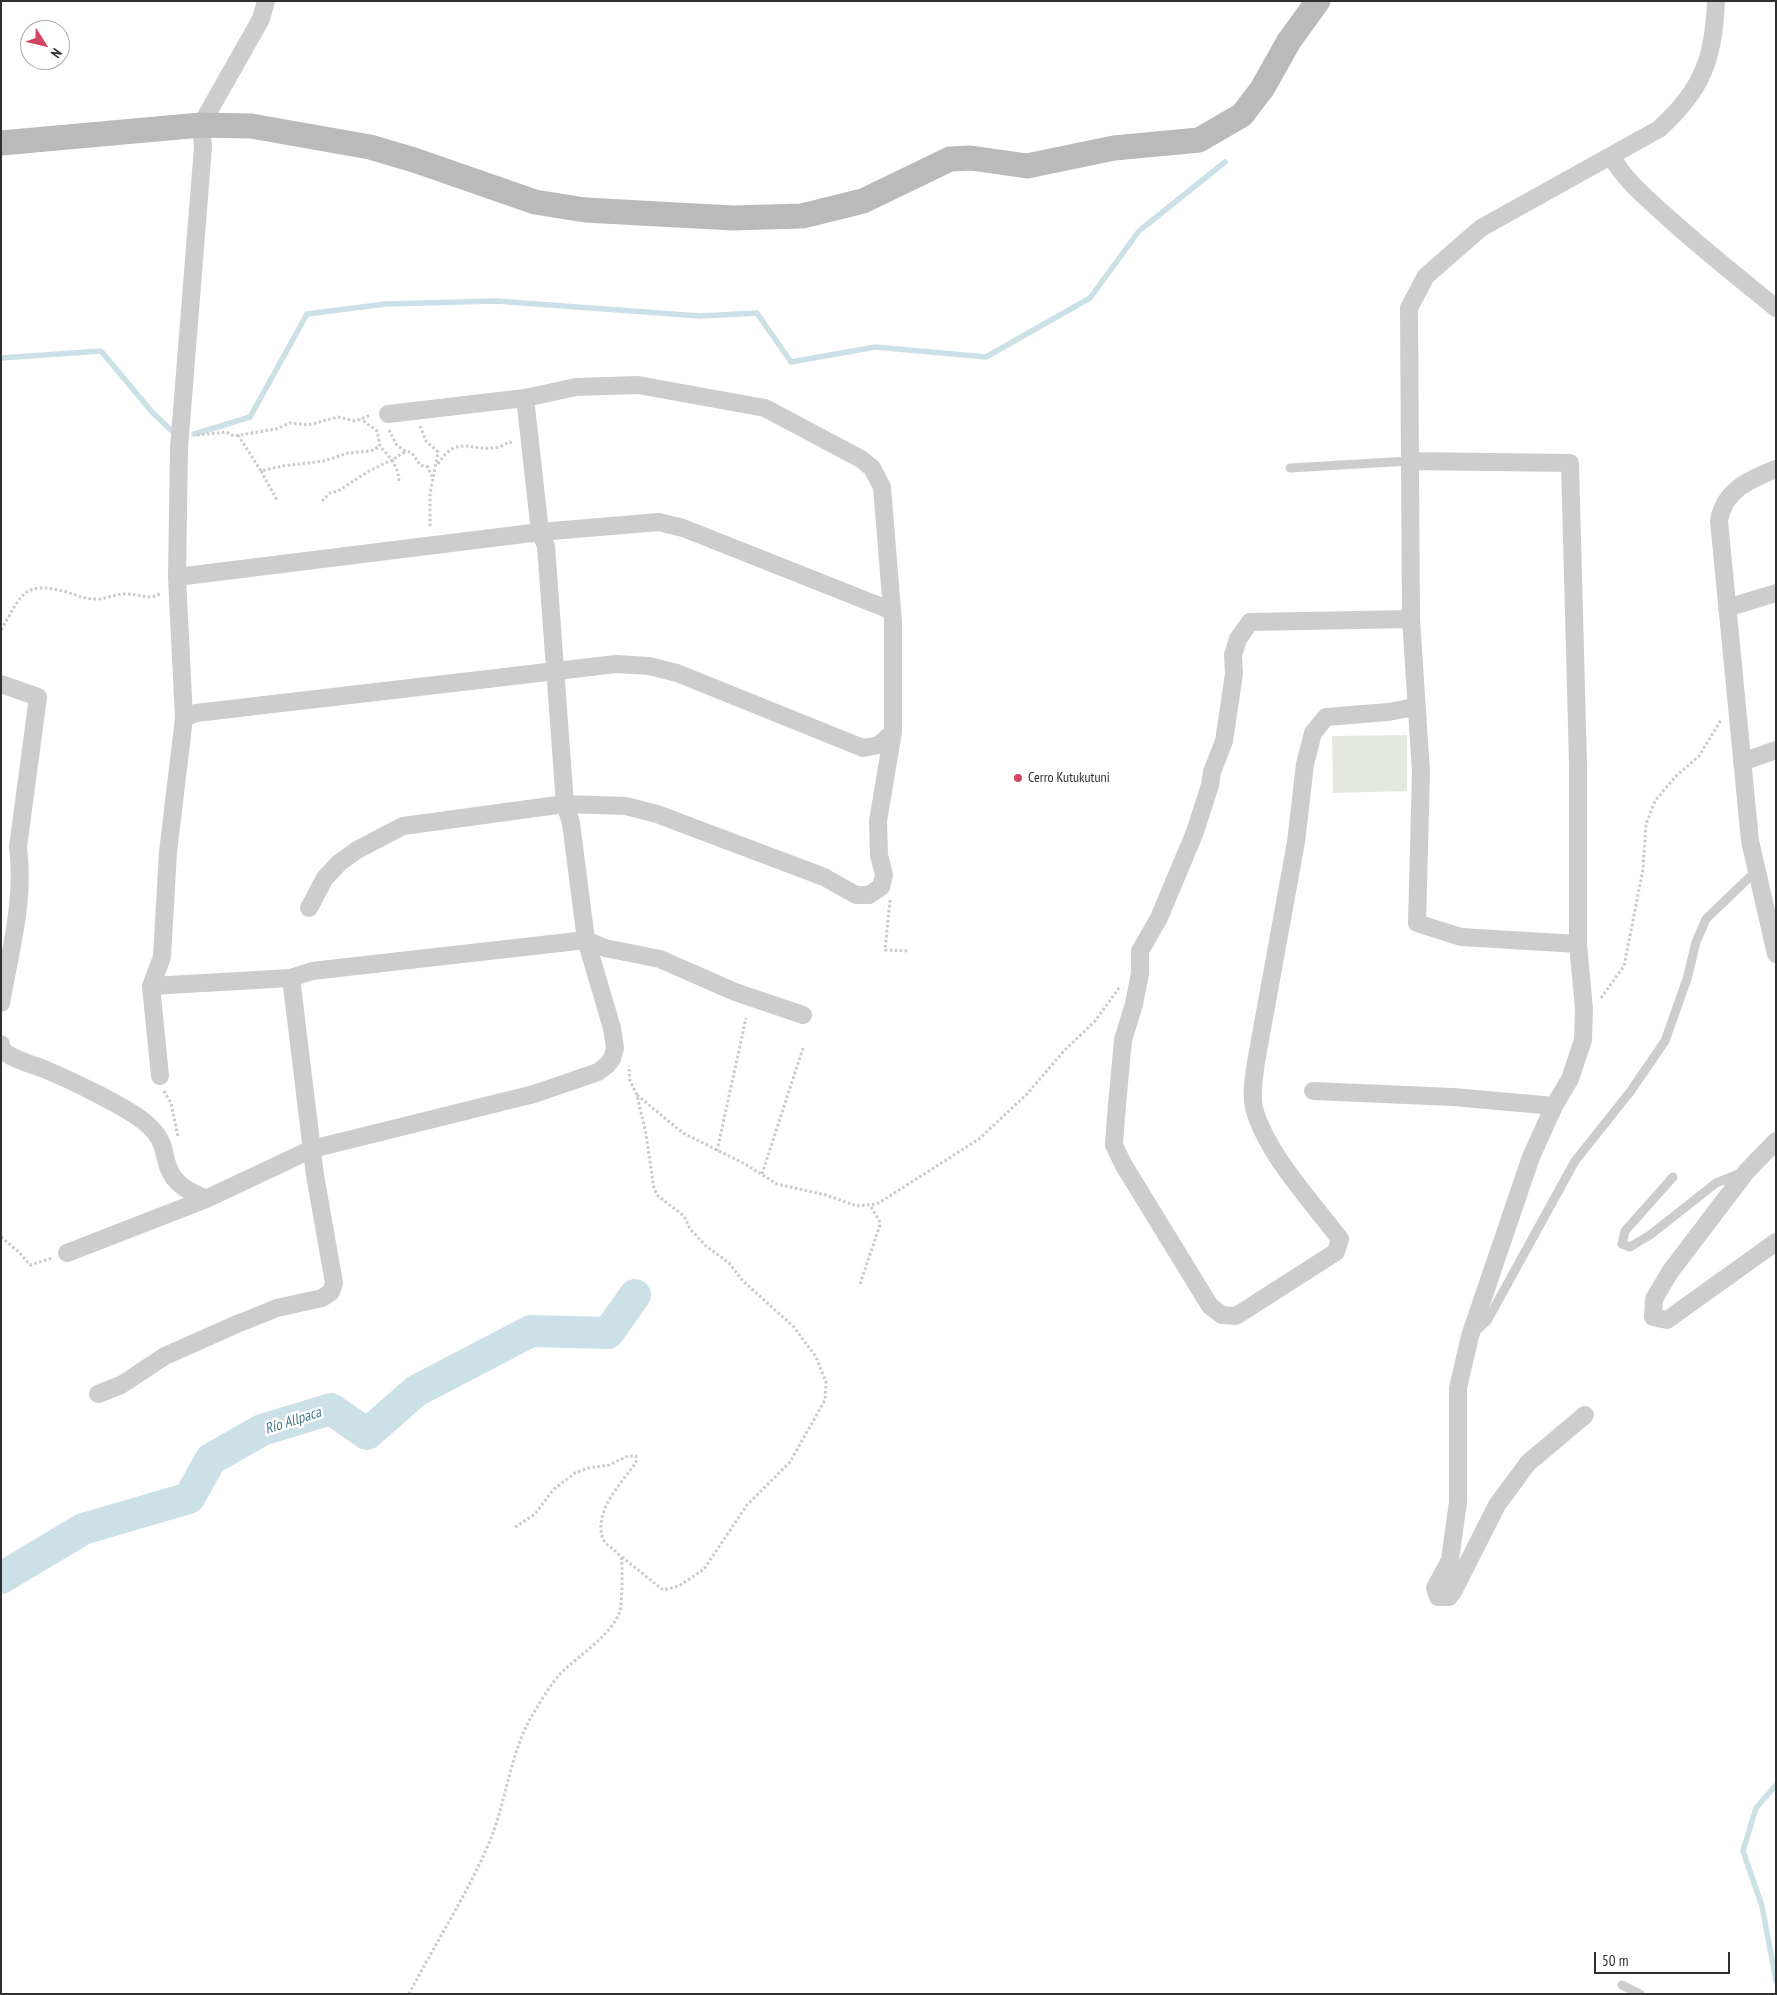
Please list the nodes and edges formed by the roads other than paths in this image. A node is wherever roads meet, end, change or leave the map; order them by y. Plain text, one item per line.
1 (266, 1) edge
2 (1318, 1) edge
3 (1716, 1) edge
4 (201, 125) junction
5 (1, 143) edge
6 (1611, 156) junction
7 (1776, 308) edge
8 (525, 398) junction
9 (388, 414) road end
10 (1409, 461) junction
11 (1290, 468) dead end
12 (1776, 469) edge
13 (540, 532) junction
14 (177, 577) junction
15 (1776, 593) edge
16 (1727, 608) junction
17 (890, 610) junction
18 (1411, 619) junction
19 (556, 669) junction
20 (1, 684) edge
21 (1416, 706) junction
22 (184, 718) junction
23 (893, 732) junction
24 (1776, 750) edge
25 (1742, 762) junction
26 (565, 804) junction
27 (1757, 870) junction
28 (1769, 902) edge
29 (309, 908) dead end
30 (586, 940) junction
31 (1578, 944) junction
32 (1776, 954) edge
33 (291, 978) junction
34 (151, 986) junction
35 (1, 1003) edge
36 (803, 1015) dead end
37 (1, 1044) edge
38 (160, 1076) dead end
39 (1313, 1091) dead end
40 (1554, 1106) junction
41 (1776, 1141) edge
42 (312, 1149) junction
43 (1746, 1172) junction
44 (1673, 1177) dead end
45 (206, 1199) junction
46 (1776, 1242) edge
47 (67, 1253) road end
48 (1470, 1336) junction
49 (98, 1394) dead end
50 (1585, 1415) dead end
51 (1622, 1985) dead end
52 (1640, 1994) edge

1 - 4 street
2 - 4 street
3 - 6 street
4 - 5 street
4 - 14 street
6 - 7 street
6 - 10 street
8 - 9 street
8 - 13 street
8 - 17 street
10 - 11 lane
10 - 18 street
10 - 31 street
12 - 16 street
13 - 14 street
13 - 17 street
13 - 19 street
14 - 22 street
15 - 16 street
16 - 25 street
17 - 23 street
18 - 21 street
18 - 21 street
19 - 22 street
19 - 23 street
19 - 26 street
20 - 35 street
21 - 31 street
22 - 34 street
23 - 26 street
24 - 25 street
25 - 27 street
26 - 29 street
26 - 30 street
27 - 28 street
27 - 48 lane
28 - 32 street
30 - 33 street
30 - 36 street
30 - 42 street
31 - 40 street
33 - 34 street
33 - 42 street
34 - 38 street
37 - 45 street
39 - 40 street
40 - 48 street
41 - 43 street
42 - 45 street
42 - 49 street
43 - 44 lane
43 - 46 street
45 - 47 street
48 - 50 street
51 - 52 lane

